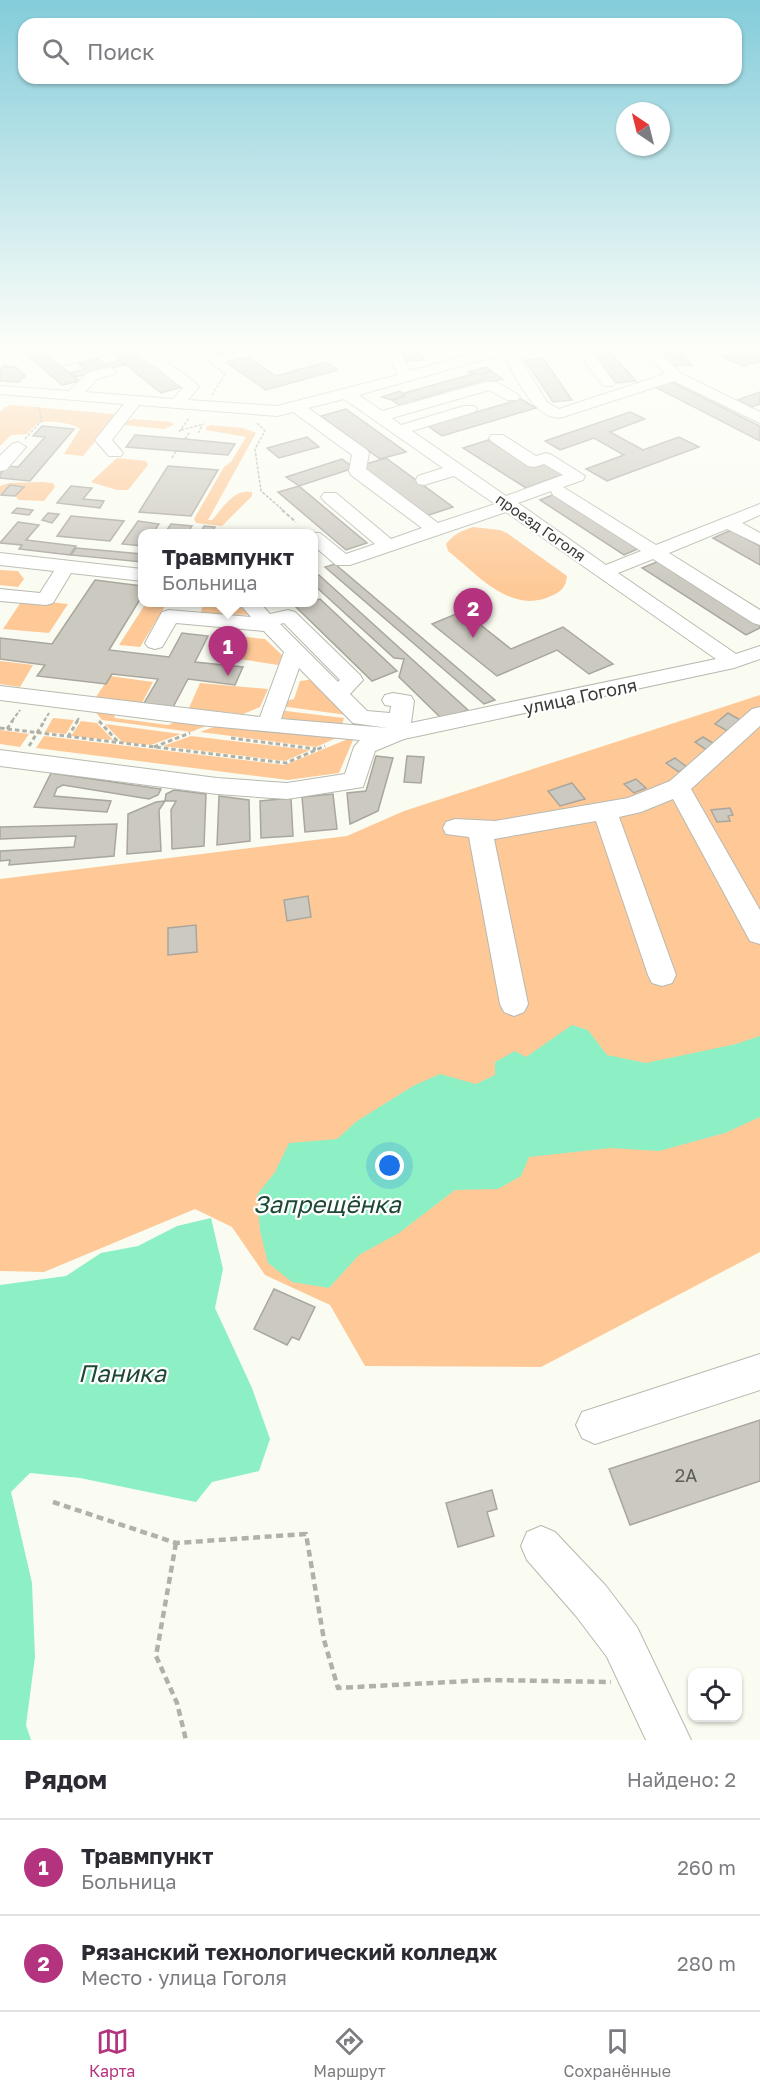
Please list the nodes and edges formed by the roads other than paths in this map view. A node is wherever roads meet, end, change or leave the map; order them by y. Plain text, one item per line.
1 (114, 426) edge
2 (323, 426) edge
3 (391, 426) edge
4 (497, 438) dead end
5 (18, 447) road end
6 (116, 453) dead end
7 (0, 466) edge
8 (458, 469) junction
9 (424, 480) dead end
10 (559, 491) dead end
11 (330, 497) dead end
12 (508, 503) junction
13 (760, 509) edge
14 (728, 522) junction
15 (436, 530) junction
16 (318, 540) edge
17 (760, 540) edge
18 (389, 546) junction
19 (654, 552) junction
20 (0, 559) edge
21 (66, 566) junction
22 (605, 572) junction
23 (138, 575) edge
24 (0, 594) edge
25 (251, 607) edge
26 (760, 619) edge
27 (267, 623) junction
28 (156, 643) dead end
29 (295, 651) junction
30 (760, 652) edge
31 (734, 662) junction
32 (0, 693) edge
33 (337, 694) junction
34 (395, 723) junction
35 (268, 725) junction
36 (756, 726) edge
37 (10, 759) edge
38 (678, 787) junction
39 (605, 811) junction
40 (760, 934) edge
41 (662, 975) dead end
42 (514, 1004) dead end
43 (760, 1372) edge
44 (595, 1425) dead end
45 (541, 1546) dead end
46 (669, 1740) edge

1 - 6 street
2 - 15 street
3 - 8 street, проезд Гоголя
4 - 12 street
5 - 7 street
8 - 9 street
8 - 12 street, проезд Гоголя
10 - 19 street
11 - 18 street
12 - 15 street
12 - 22 street, проезд Гоголя
13 - 14 street
14 - 17 street
14 - 19 street
15 - 18 street
16 - 18 street
19 - 22 street
19 - 26 street
20 - 21 street
21 - 23 street
21 - 24 street
22 - 31 street, проезд Гоголя
25 - 27 street
27 - 28 street
27 - 29 street
27 - 33 street
29 - 33 street
29 - 35 street
30 - 31 street, улица Гоголя
31 - 34 street, улица Гоголя
32 - 35 street
33 - 34 street
34 - 35 street
34 - 37 street
36 - 38 street
38 - 39 street
38 - 40 street
39 - 41 street
39 - 42 street
43 - 44 street
45 - 46 street

